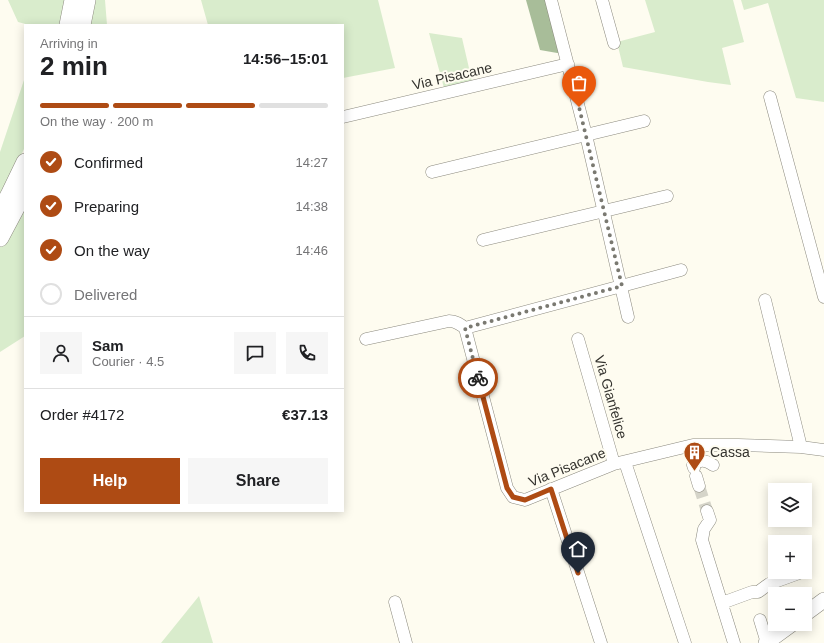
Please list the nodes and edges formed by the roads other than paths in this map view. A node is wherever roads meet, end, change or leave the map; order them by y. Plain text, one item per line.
1 (73, 0) edge
2 (87, 0) edge
3 (551, 0) edge
4 (602, 0) edge
5 (68, 24) edge
6 (82, 24) edge
7 (614, 43) dead end
8 (568, 64) junction
9 (770, 97) dead end
10 (344, 117) edge
11 (644, 121) dead end
12 (586, 135) junction
13 (24, 164) edge
14 (432, 172) dead end
15 (24, 193) edge
16 (667, 196) dead end
17 (604, 211) junction
18 (0, 212) edge
19 (0, 238) edge
20 (483, 240) dead end
21 (681, 270) dead end
22 (622, 286) junction
23 (824, 297) edge
24 (765, 300) dead end
25 (628, 317) dead end
26 (465, 328) junction
27 (366, 338) dead end
28 (578, 338) dead end
29 (710, 445) junction
30 (801, 447) junction
31 (824, 450) edge
32 (620, 463) junction
33 (696, 477) tunnel mouth
34 (551, 489) junction
35 (707, 512) tunnel mouth
36 (783, 579) edge
37 (824, 600) edge
38 (395, 602) dead end
39 (722, 603) junction
40 (812, 609) edge
41 (760, 620) dead end
42 (783, 631) edge
43 (406, 643) edge
44 (601, 643) edge
45 (685, 643) edge
46 (734, 643) edge
47 (767, 643) edge

1 - 5 highway
2 - 6 highway
3 - 8 street
4 - 7 street
8 - 10 street, Via Pisacane
8 - 12 street
9 - 23 street
11 - 12 street
12 - 14 street
12 - 17 street
13 - 18 highway
15 - 19 highway
16 - 17 street
17 - 20 street
17 - 22 street
21 - 22 street
22 - 25 street
22 - 26 street
24 - 30 street
26 - 27 street
26 - 34 street, Via Pisacane
28 - 32 street, Via Gianfelice
29 - 30 street, Via Pisacane
29 - 32 street, Via Pisacane
29 - 33 street
30 - 31 street, Via Pisacane
32 - 34 street, Via Pisacane
32 - 45 street, Via Gianfelice
34 - 44 street
35 - 39 street
36 - 39 street
37 - 40 main road
38 - 43 street
39 - 46 street
41 - 47 street
42 - 47 main road

